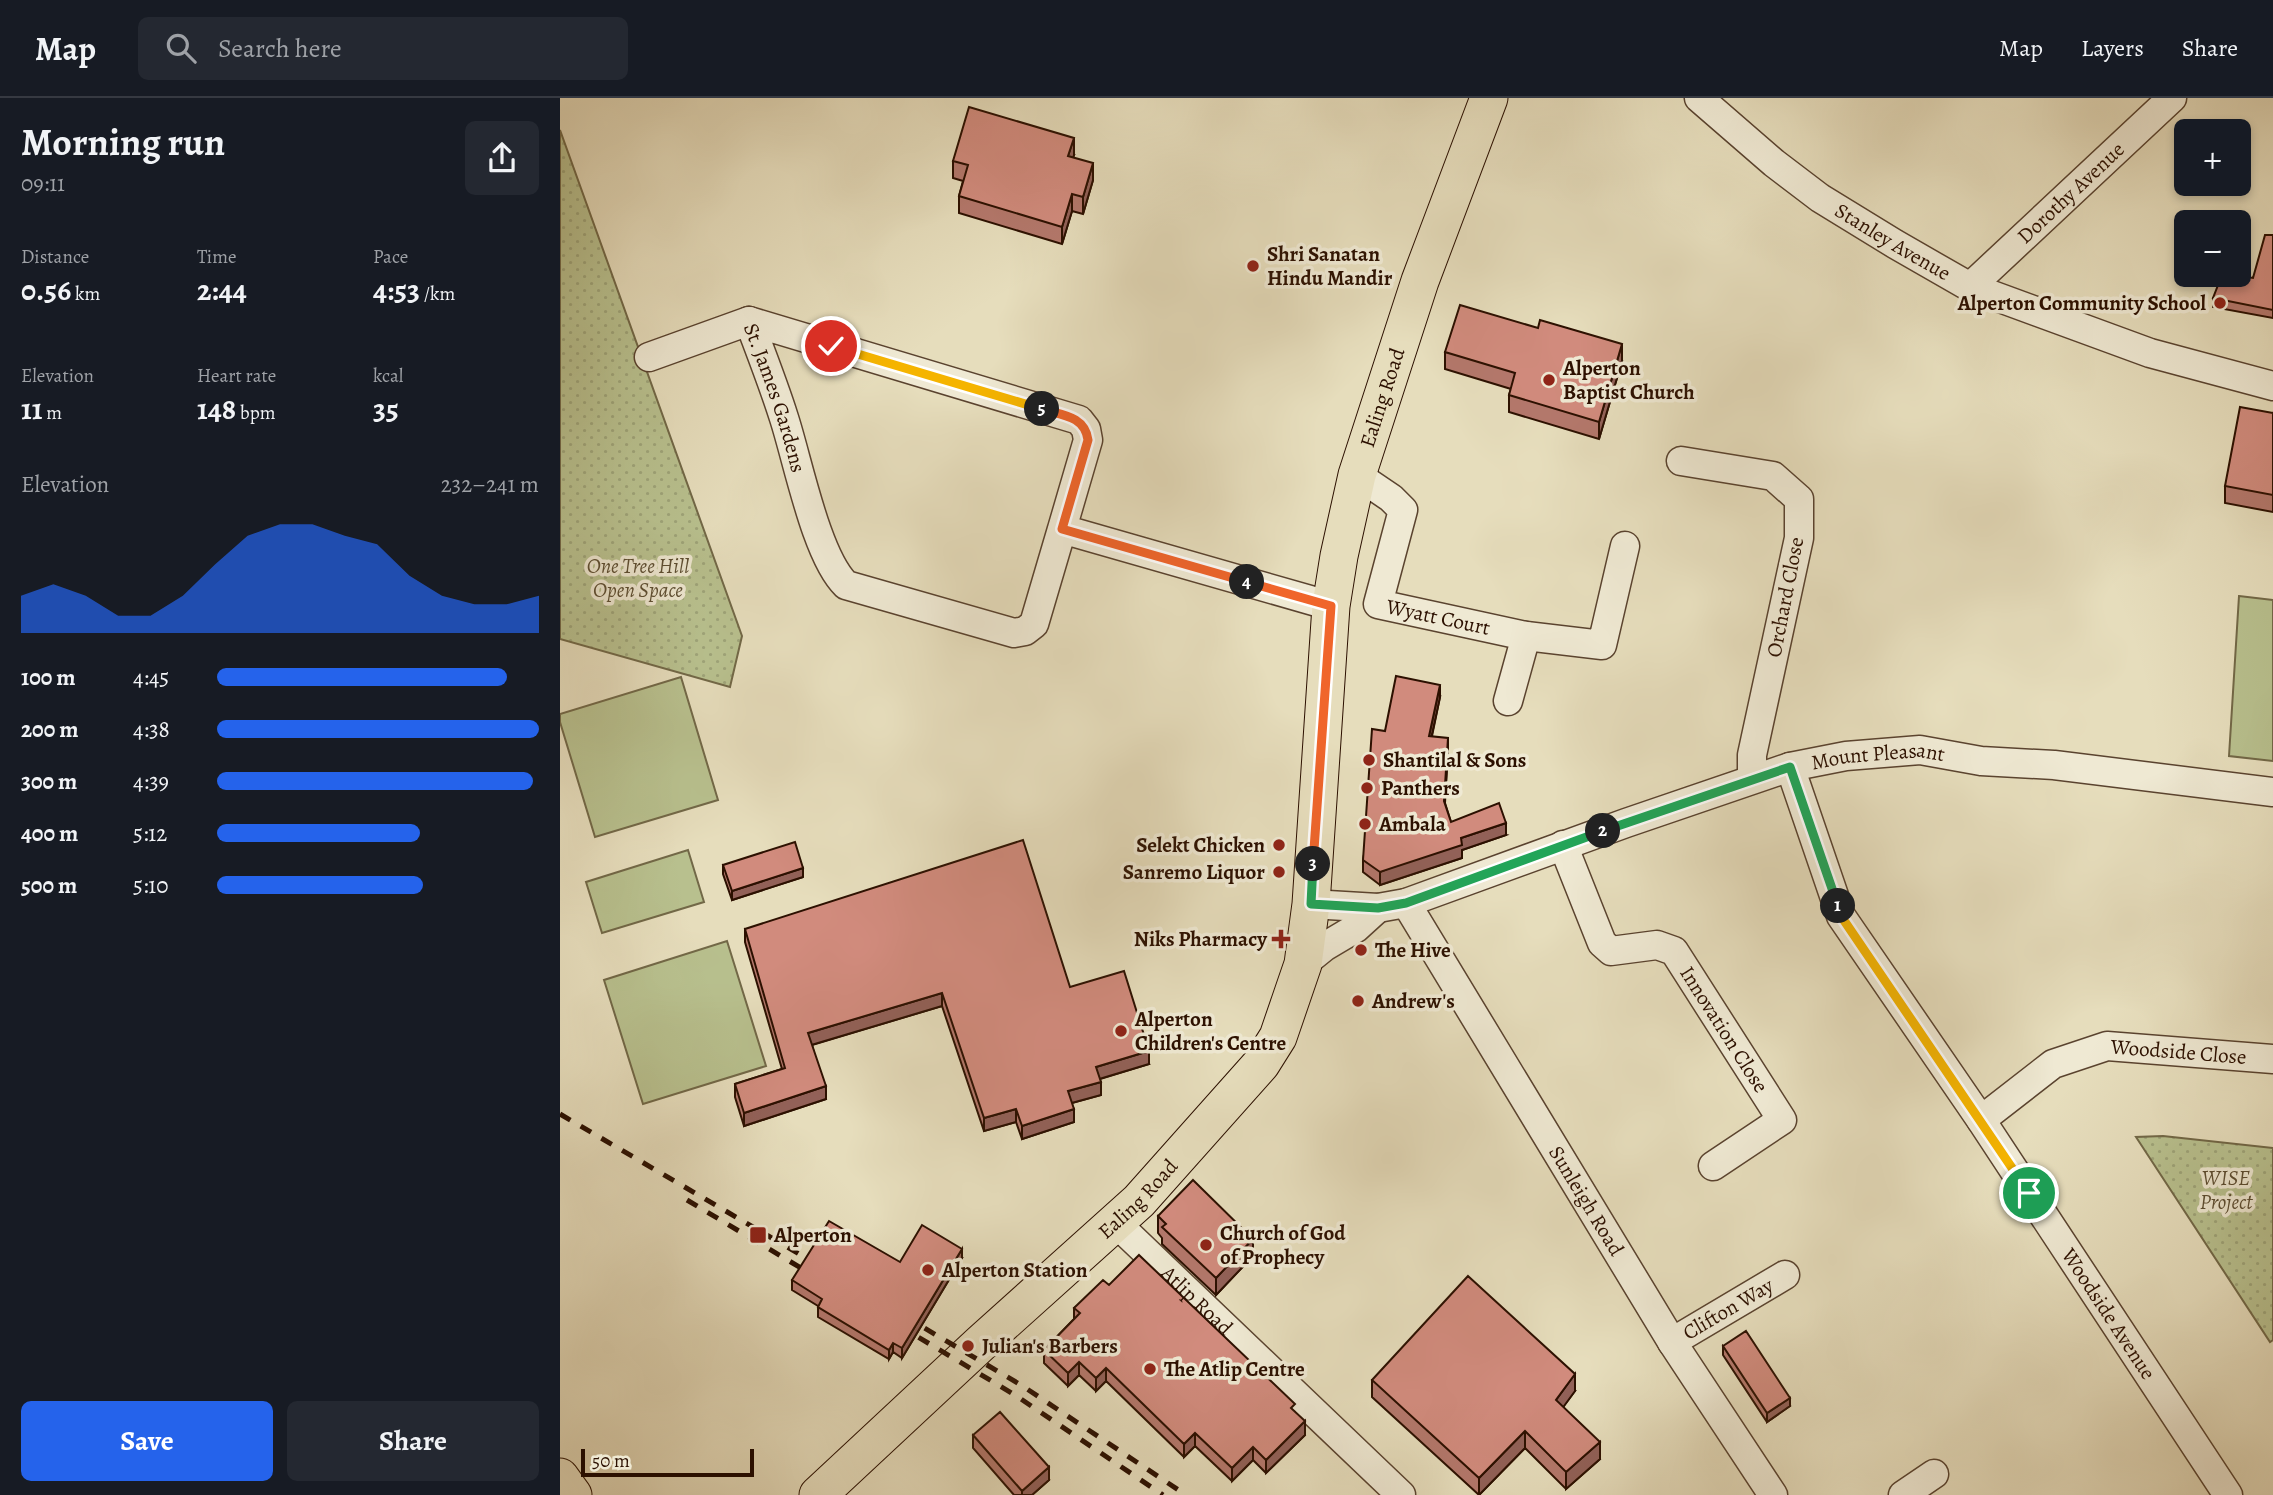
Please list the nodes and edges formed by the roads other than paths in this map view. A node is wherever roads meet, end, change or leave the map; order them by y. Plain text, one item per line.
1 (1489, 98) edge
2 (1699, 98) edge
3 (2172, 98) edge
4 (1970, 287) junction
5 (749, 321) junction
6 (649, 357) dead end
7 (2273, 386) edge
8 (1681, 461) dead end
9 (1357, 475) junction
10 (1062, 529) junction
11 (1625, 546) dead end
12 (1331, 606) junction
13 (1526, 636) junction
14 (1508, 701) dead end
15 (1790, 767) junction
16 (1752, 779) junction
17 (2273, 792) edge
18 (1563, 845) junction
19 (1406, 903) junction
20 (1311, 904) junction
21 (1378, 908) junction
22 (1303, 964) junction
23 (2273, 1059) edge
24 (1981, 1120) junction
25 (1713, 1166) dead end
26 (1116, 1223) junction
27 (1785, 1275) dead end
28 (1672, 1342) junction
29 (1934, 1475) dead end
30 (560, 1477) edge
31 (573, 1495) edge
32 (818, 1495) edge
33 (1401, 1495) edge
34 (1773, 1495) edge
35 (1903, 1495) edge
36 (2228, 1495) edge

1 - 9 main road, Ealing Road
2 - 4 street, Stanley Avenue
3 - 4 street, Dorothy Avenue
4 - 7 street, Stanley Avenue
5 - 6 street
5 - 10 street, St. James Gardens
5 - 10 street, St. James Gardens
8 - 16 street, Orchard Close
9 - 12 main road, Ealing Road
9 - 13 street, Wyatt Court
10 - 12 street
11 - 13 street, Wyatt Court
12 - 20 main road, Ealing Road
13 - 14 street
15 - 16 street, Mount Pleasant
15 - 17 street, Mount Pleasant
15 - 24 street, Woodside Avenue
16 - 18 street, Mount Pleasant
18 - 19 street, Mount Pleasant
18 - 25 street, Innovation Close
19 - 21 street, Mount Pleasant
19 - 28 street, Sunleigh Road
20 - 21 street, Mount Pleasant
20 - 22 main road, Ealing Road
21 - 22 street
22 - 26 main road, Ealing Road
23 - 24 street, Woodside Close
24 - 36 street, Woodside Avenue
26 - 32 main road, Ealing Road
26 - 33 street, Atlip Road
27 - 28 street, Clifton Way
28 - 34 street, Sunleigh Road
29 - 35 street
30 - 31 main road

